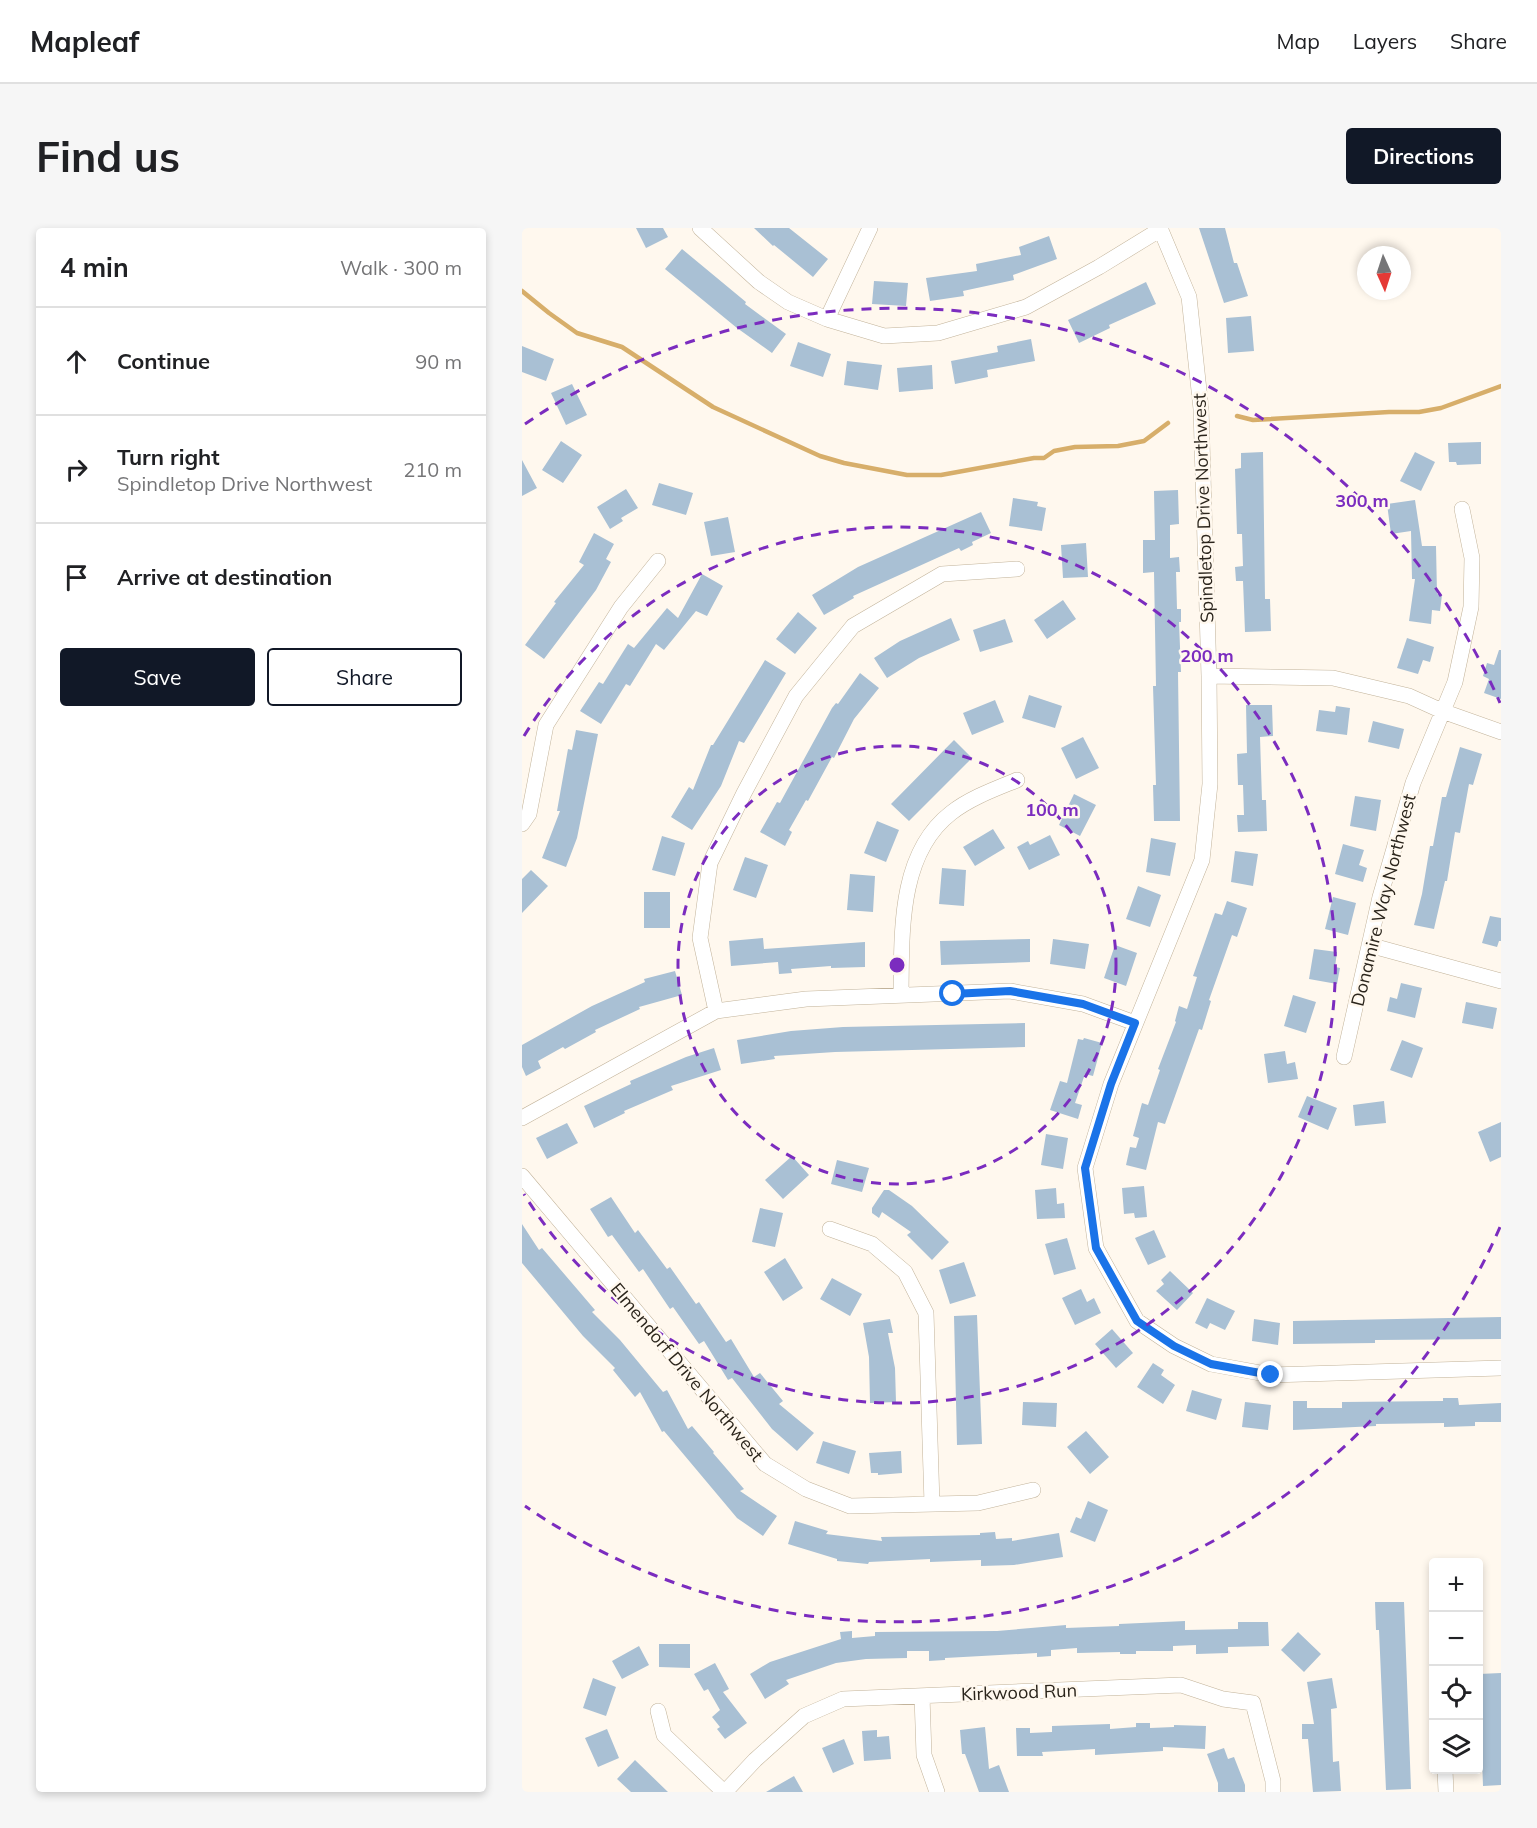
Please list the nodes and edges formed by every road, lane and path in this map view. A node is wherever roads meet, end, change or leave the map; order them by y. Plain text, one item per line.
1 (700, 228) edge
2 (870, 228) edge
3 (1160, 229) edge
4 (827, 319) junction
5 (1462, 509) dead end
6 (658, 561) dead end
7 (1017, 569) dead end
8 (1209, 676) junction
9 (1442, 711) junction
10 (1501, 732) edge
11 (1017, 780) dead end
12 (522, 824) edge
13 (1369, 945) junction
14 (1501, 981) edge
15 (901, 994) junction
16 (716, 1011) junction
17 (1135, 1023) junction
18 (1344, 1057) dead end
19 (522, 1118) edge
20 (522, 1176) edge
21 (830, 1229) dead end
22 (1501, 1368) edge
23 (1033, 1490) dead end
24 (932, 1504) junction
25 (922, 1696) junction
26 (658, 1712) dead end
27 (1445, 1774) edge
28 (724, 1792) edge
29 (937, 1792) edge
30 (1273, 1792) edge
31 (1446, 1792) edge

1 - 4 street
2 - 4 street
3 - 4 street
3 - 8 street, Spindletop Drive Northwest
5 - 9 street, Donamire Way Northwest
6 - 12 street
7 - 16 street
8 - 9 street
8 - 17 street, Spindletop Drive Northwest
9 - 10 street
9 - 13 street, Donamire Way Northwest
11 - 15 street
13 - 14 street
13 - 18 street, Donamire Way Northwest
15 - 16 street
15 - 17 street
16 - 19 street
17 - 22 street, Spindletop Drive Northwest
20 - 24 street, Elmendorf Drive Northwest
21 - 24 street
23 - 24 street, Elmendorf Drive Northwest
25 - 28 street, Kirkwood Run
25 - 29 street
25 - 30 street, Kirkwood Run
26 - 28 street
27 - 31 street

